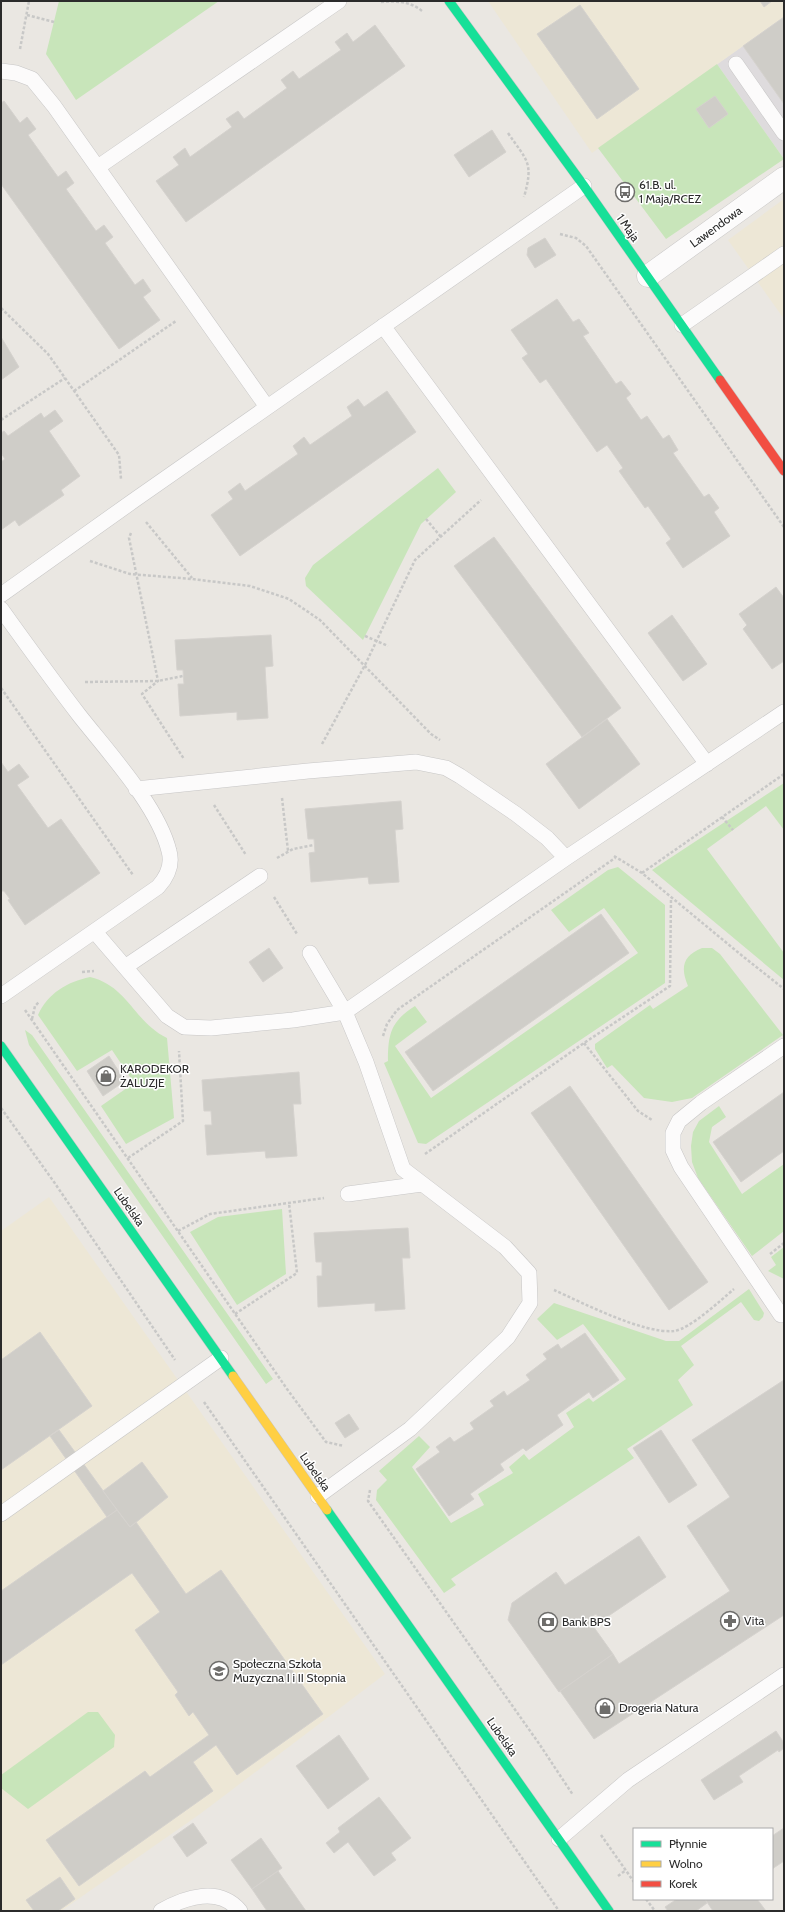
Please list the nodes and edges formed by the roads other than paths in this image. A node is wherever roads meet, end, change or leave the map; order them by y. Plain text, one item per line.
1 (339, 1) edge
2 (449, 1) edge
3 (736, 64) dead end
4 (1, 71) edge
5 (784, 133) edge
6 (98, 167) junction
7 (784, 178) edge
8 (584, 186) junction
9 (784, 254) edge
10 (648, 276) junction
11 (682, 325) junction
12 (383, 326) junction
13 (267, 407) junction
14 (784, 471) edge
15 (1, 595) edge
16 (1, 609) edge
17 (784, 712) edge
18 (707, 764) junction
19 (136, 789) junction
20 (566, 858) junction
21 (260, 876) road end
22 (95, 932) junction
23 (310, 953) road end
24 (125, 967) junction
25 (6, 993) edge
26 (345, 1012) junction
27 (1, 1046) edge
28 (784, 1046) edge
29 (422, 1184) junction
30 (348, 1194) road end
31 (784, 1312) edge
32 (220, 1358) junction
33 (318, 1496) junction
34 (1, 1514) edge
35 (784, 1675) edge
36 (559, 1839) junction
37 (161, 1911) edge
38 (240, 1911) edge
39 (609, 1911) edge

1 - 6 lane
2 - 8 main road, 1 Maja
3 - 5 lane
4 - 6 lane
6 - 13 lane
7 - 10 street, Lawendowa
8 - 10 main road, 1 Maja
8 - 12 lane
9 - 11 lane
10 - 11 main road, 1 Maja
11 - 14 main road, 1 Maja
12 - 13 lane
12 - 18 lane
13 - 15 lane
16 - 19 lane
17 - 18 lane
18 - 20 lane
19 - 20 lane
19 - 22 lane
20 - 26 lane
21 - 24 lane
22 - 24 lane
22 - 25 lane
23 - 26 lane
24 - 26 lane
26 - 29 lane
27 - 32 main road, Lubelska
28 - 31 lane
29 - 30 lane
29 - 33 lane
32 - 33 main road, Lubelska
32 - 34 lane
33 - 36 main road, Lubelska
35 - 36 lane
36 - 39 main road, Lubelska
37 - 38 lane

